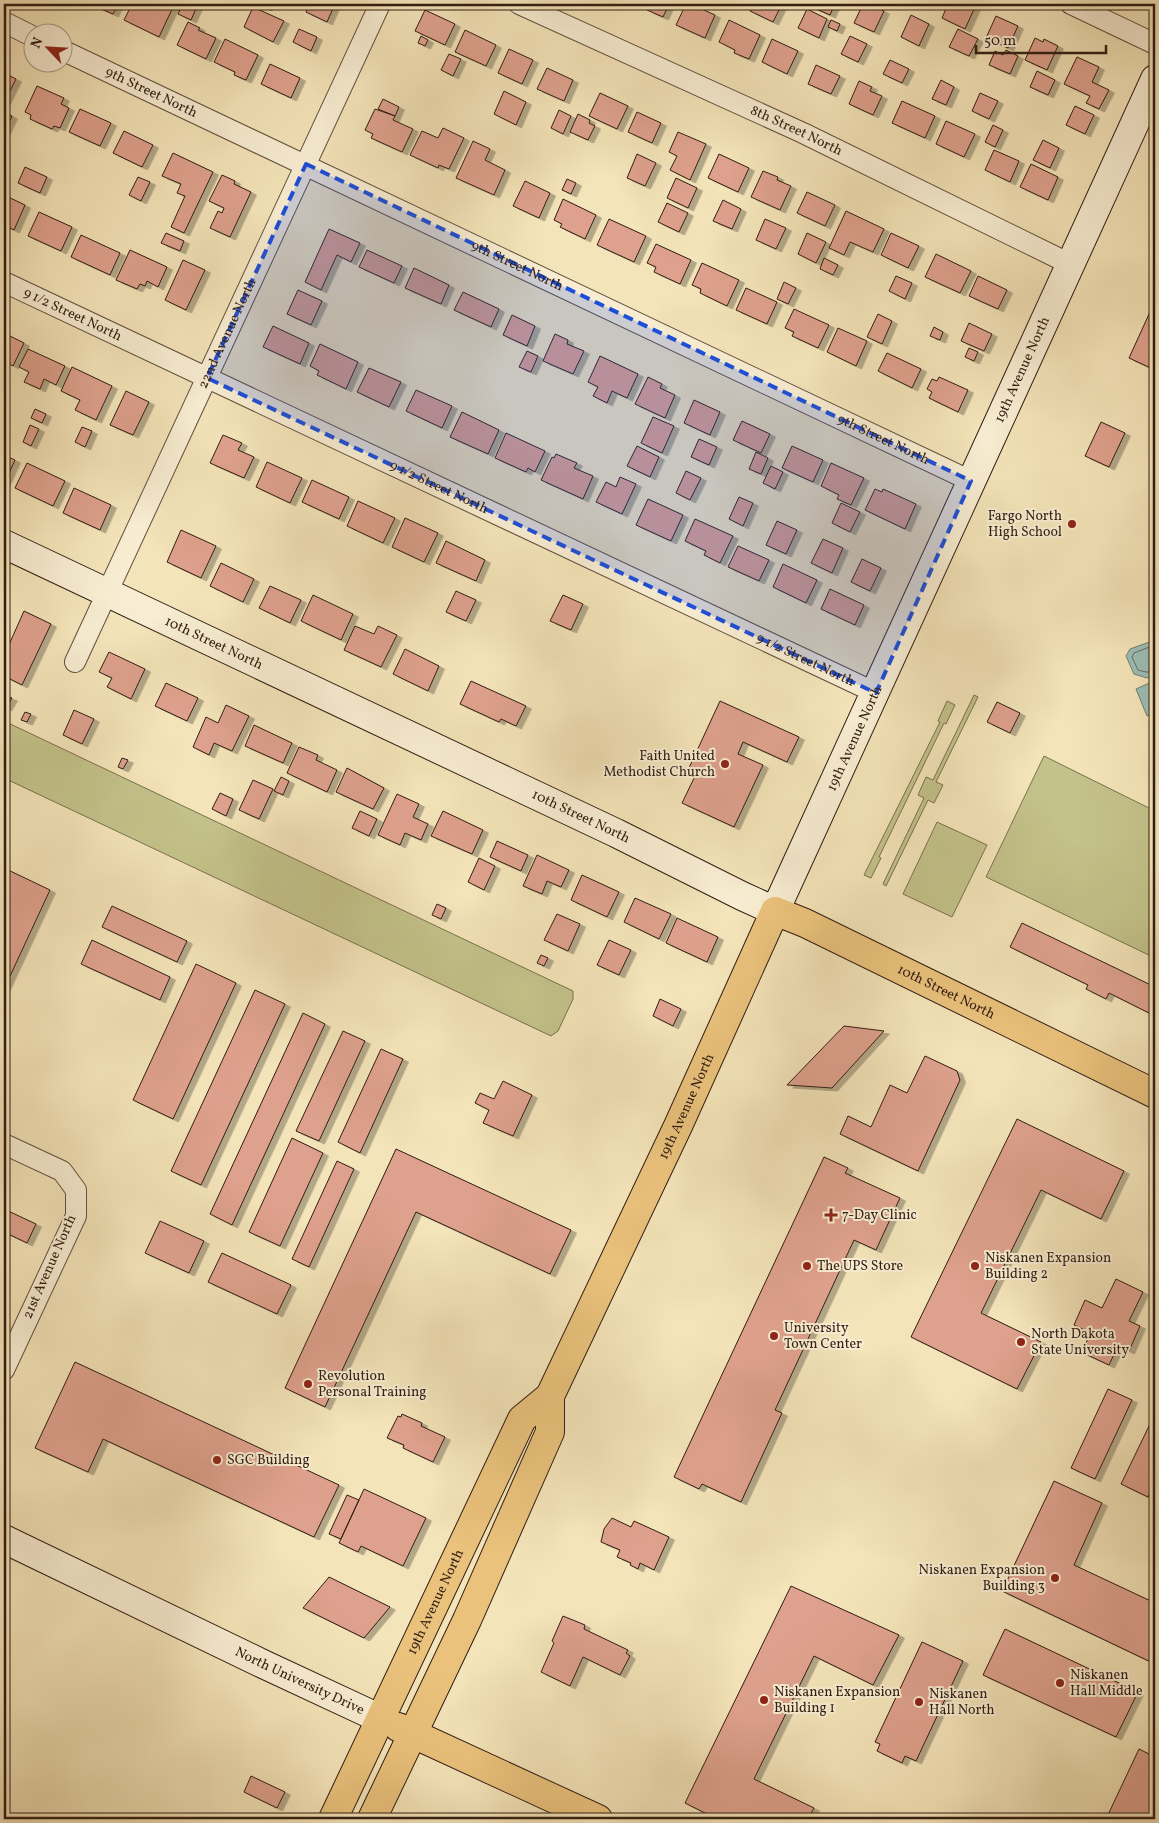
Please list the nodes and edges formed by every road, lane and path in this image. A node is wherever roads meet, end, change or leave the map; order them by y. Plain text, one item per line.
1 (380, 4) edge
2 (519, 4) edge
3 (1071, 4) edge
4 (4, 22) edge
5 (22, 31) edge
6 (1155, 44) edge
7 (72, 55) edge
8 (1155, 79) edge
9 (306, 164) junction
10 (1070, 264) junction
11 (4, 282) edge
12 (207, 378) junction
13 (971, 481) junction
14 (4, 544) edge
15 (107, 593) junction
16 (75, 662) dead end
17 (876, 693) junction
18 (775, 911) junction
19 (1155, 1094) edge
20 (4, 1144) edge
21 (4, 1370) edge
22 (550, 1396) junction
23 (4, 1539) edge
24 (381, 1719) junction
25 (414, 1734) junction
26 (333, 1819) edge
27 (372, 1819) edge
28 (598, 1819) edge

1 - 9 street, 22nd Avenue North
2 - 10 street, 8th Street North
3 - 6 street
4 - 5 street
7 - 9 street, 9th Street North
8 - 10 street, 19th Avenue North
9 - 12 street, 22nd Avenue North
9 - 13 street, 9th Street North
10 - 13 street, 19th Avenue North
11 - 12 street, 9 1/2 Street North
12 - 15 street, 22nd Avenue North
12 - 17 street, 9 1/2 Street North
13 - 17 street, 19th Avenue North
14 - 15 street, 10th Street North
15 - 16 street, 22nd Avenue North
15 - 18 street, 10th Street North
17 - 18 street, 19th Avenue North
18 - 19 main road, 10th Street North
18 - 22 main road, 19th Avenue North
20 - 21 street, 21st Avenue North
22 - 24 main road, 19th Avenue North
22 - 25 main road, 19th Avenue North
23 - 24 street, North University Drive
24 - 25 main road, North University Drive
24 - 26 main road, 19th Avenue North
25 - 27 main road, 19th Avenue North
25 - 28 main road, North University Drive

